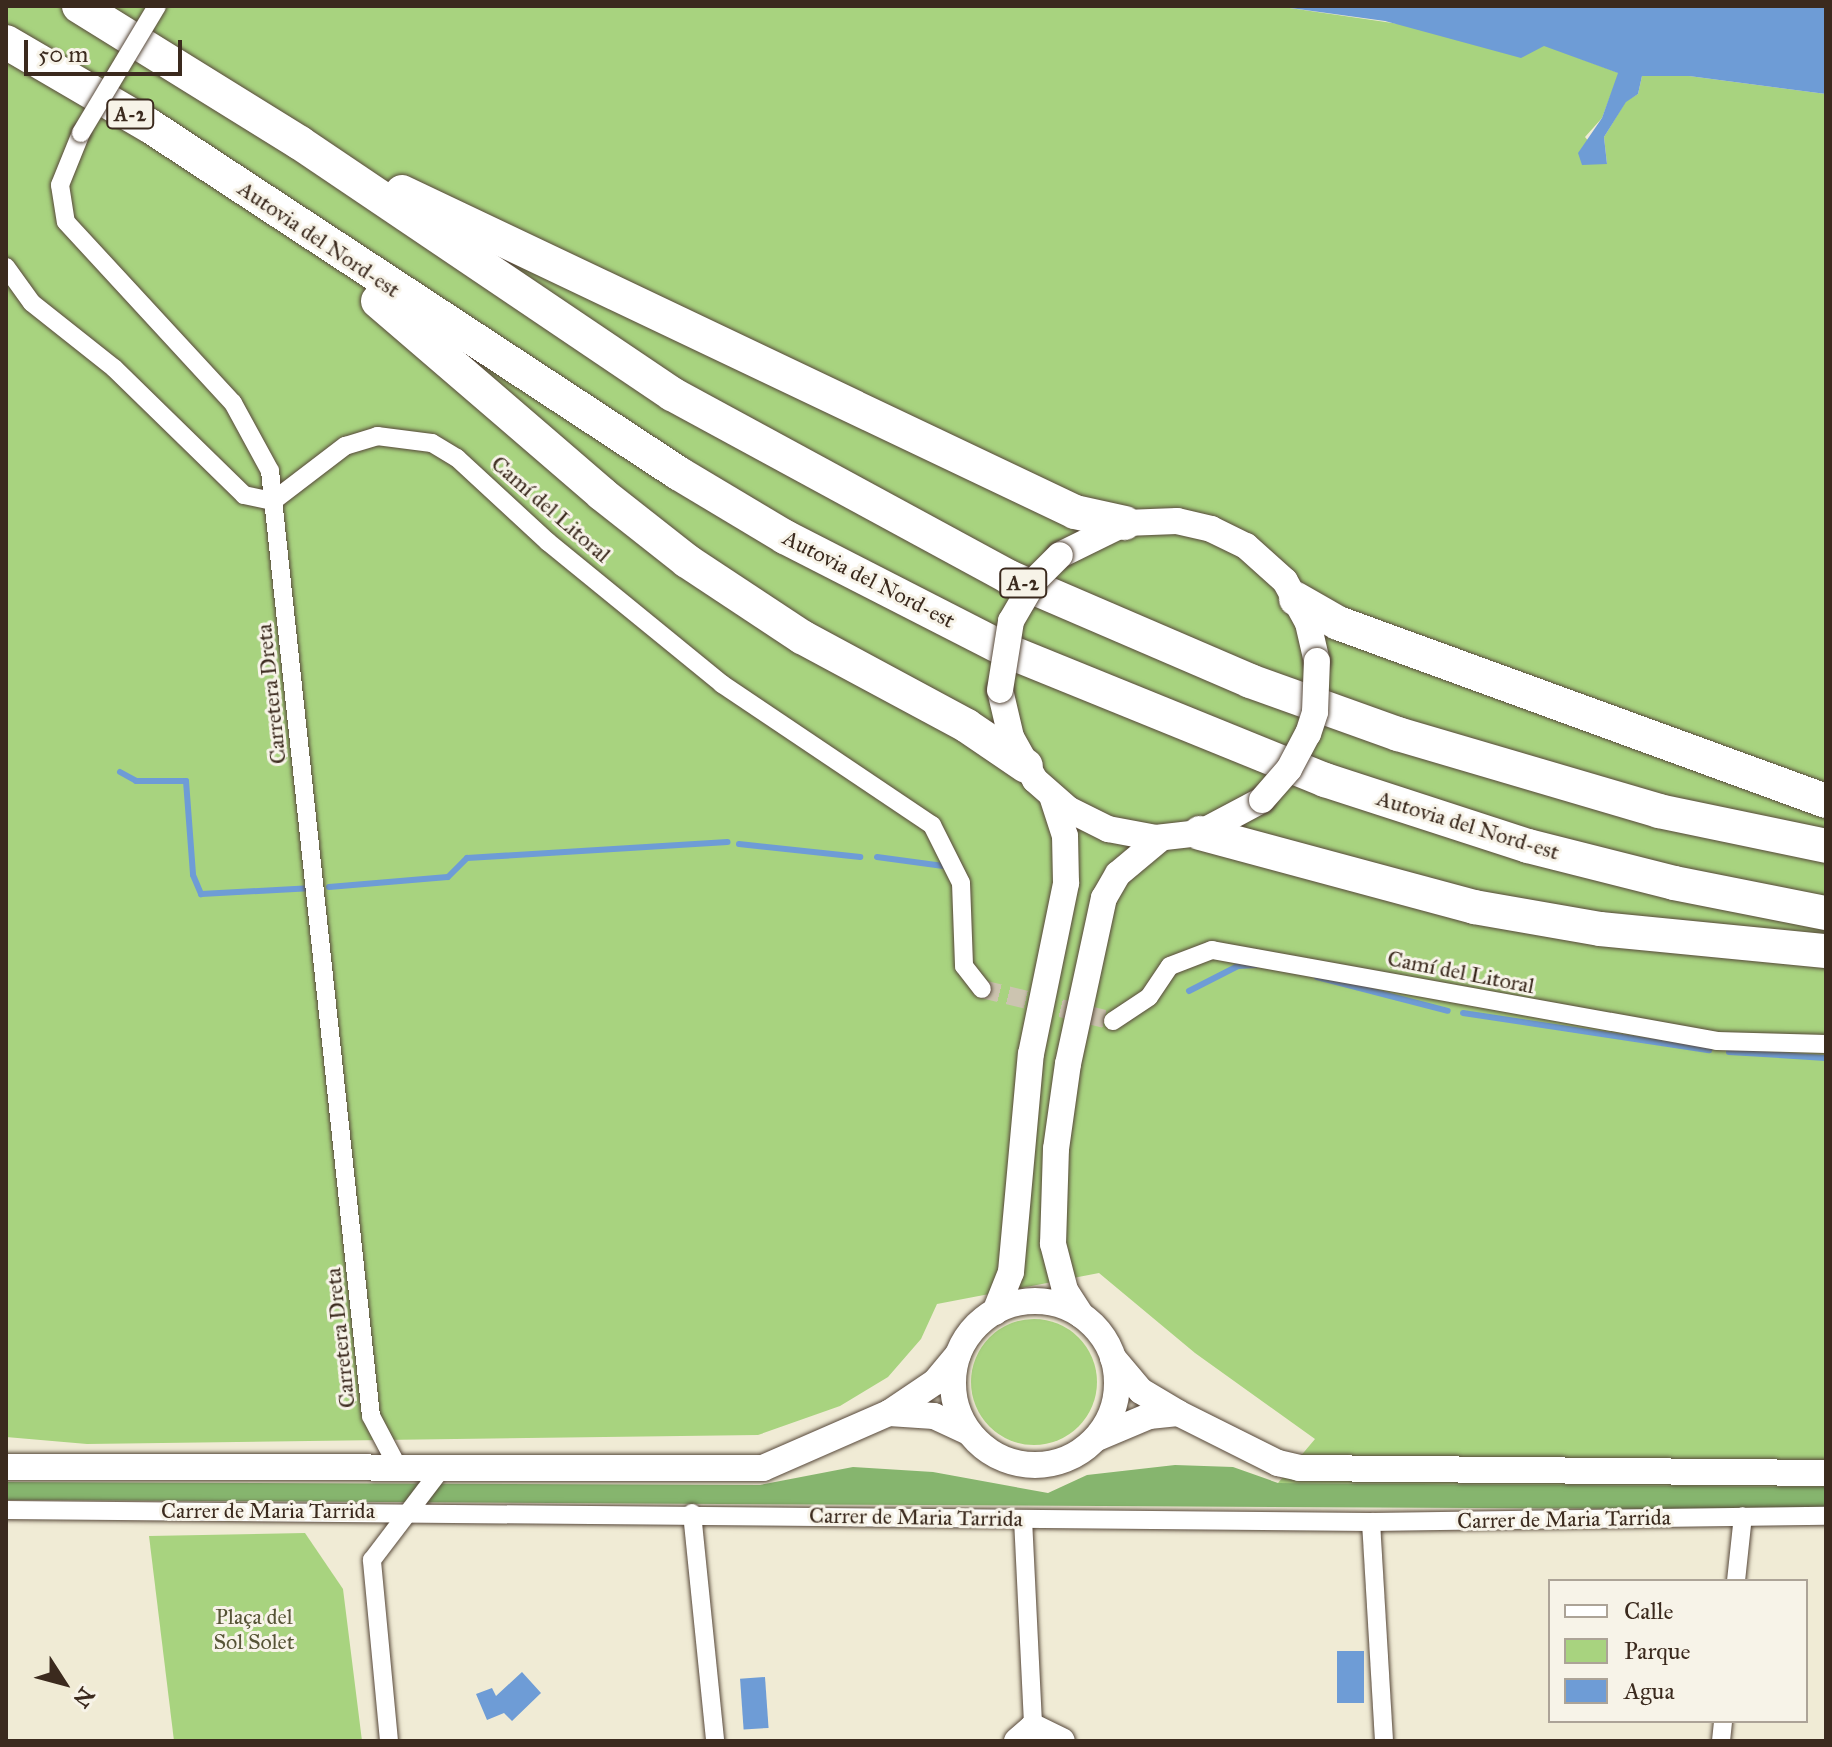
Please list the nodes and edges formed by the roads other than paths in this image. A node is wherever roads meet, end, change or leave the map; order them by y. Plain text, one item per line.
1 (79, 6) edge
2 (157, 6) edge
3 (6, 42) edge
4 (300, 143) junction
5 (250, 192) junction
6 (6, 267) edge
7 (273, 501) junction
8 (1125, 523) junction
9 (1296, 599) junction
10 (1026, 766) junction
11 (1052, 796) junction
12 (1826, 801) edge
13 (1200, 833) junction
14 (1161, 838) junction
15 (1826, 846) edge
16 (1826, 913) edge
17 (1826, 951) edge
18 (982, 989) dead end
19 (1113, 1021) dead end
20 (1826, 1044) edge
21 (995, 1312) junction
22 (1081, 1315) junction
23 (958, 1355) junction
24 (1113, 1358) junction
25 (889, 1413) junction
26 (1178, 1413) junction
27 (969, 1432) junction
28 (1097, 1438) junction
29 (6, 1467) edge
30 (442, 1468) junction
31 (399, 1469) junction
32 (1826, 1473) edge
33 (6, 1510) edge
34 (408, 1511) junction
35 (692, 1513) junction
36 (1743, 1516) junction
37 (1826, 1516) edge
38 (1023, 1519) junction
39 (1371, 1522) junction
40 (1736, 1579) edge
41 (1025, 1734) edge
42 (389, 1741) edge
43 (715, 1741) edge
44 (1062, 1741) edge
45 (1384, 1741) edge

1 - 4 highway, A-2
2 - 7 street, Carretera Dreta, bridge
3 - 5 highway, Autovia del Nord-est / A-2
4 - 8 highway
4 - 15 highway, A-2
5 - 10 highway
5 - 16 highway, Autovia del Nord-est / A-2
6 - 7 street
7 - 18 street, Camí del Litoral
7 - 31 street, Carretera Dreta
8 - 9 main road
8 - 10 main road, bridge
9 - 12 highway
9 - 13 main road, bridge
10 - 11 main road
11 - 14 main road
11 - 21 main road
13 - 14 main road
13 - 17 highway
14 - 22 main road
19 - 20 street, Camí del Litoral
21 - 22 main road
21 - 23 main road
22 - 24 main road
23 - 25 main road, Carrer de Maria Tarrida
23 - 27 main road
24 - 26 main road, Carrer de Maria Tarrida
24 - 28 main road
25 - 27 main road, Carrer de Maria Tarrida
25 - 30 main road, Carrer de Maria Tarrida
26 - 28 main road
26 - 32 main road, Carrer de Maria Tarrida
27 - 28 main road
29 - 31 main road, Carrer de Maria Tarrida
30 - 31 main road, Carrer de Maria Tarrida
30 - 34 street
33 - 34 street, Carrer de Maria Tarrida
34 - 35 street, Carrer de Maria Tarrida
34 - 42 street
35 - 38 street, Carrer de Maria Tarrida
35 - 43 street
36 - 37 street, Carrer de Maria Tarrida
36 - 39 street, Carrer de Maria Tarrida
36 - 40 street
38 - 39 street, Carrer de Maria Tarrida
38 - 41 street
39 - 45 street
41 - 44 main road

